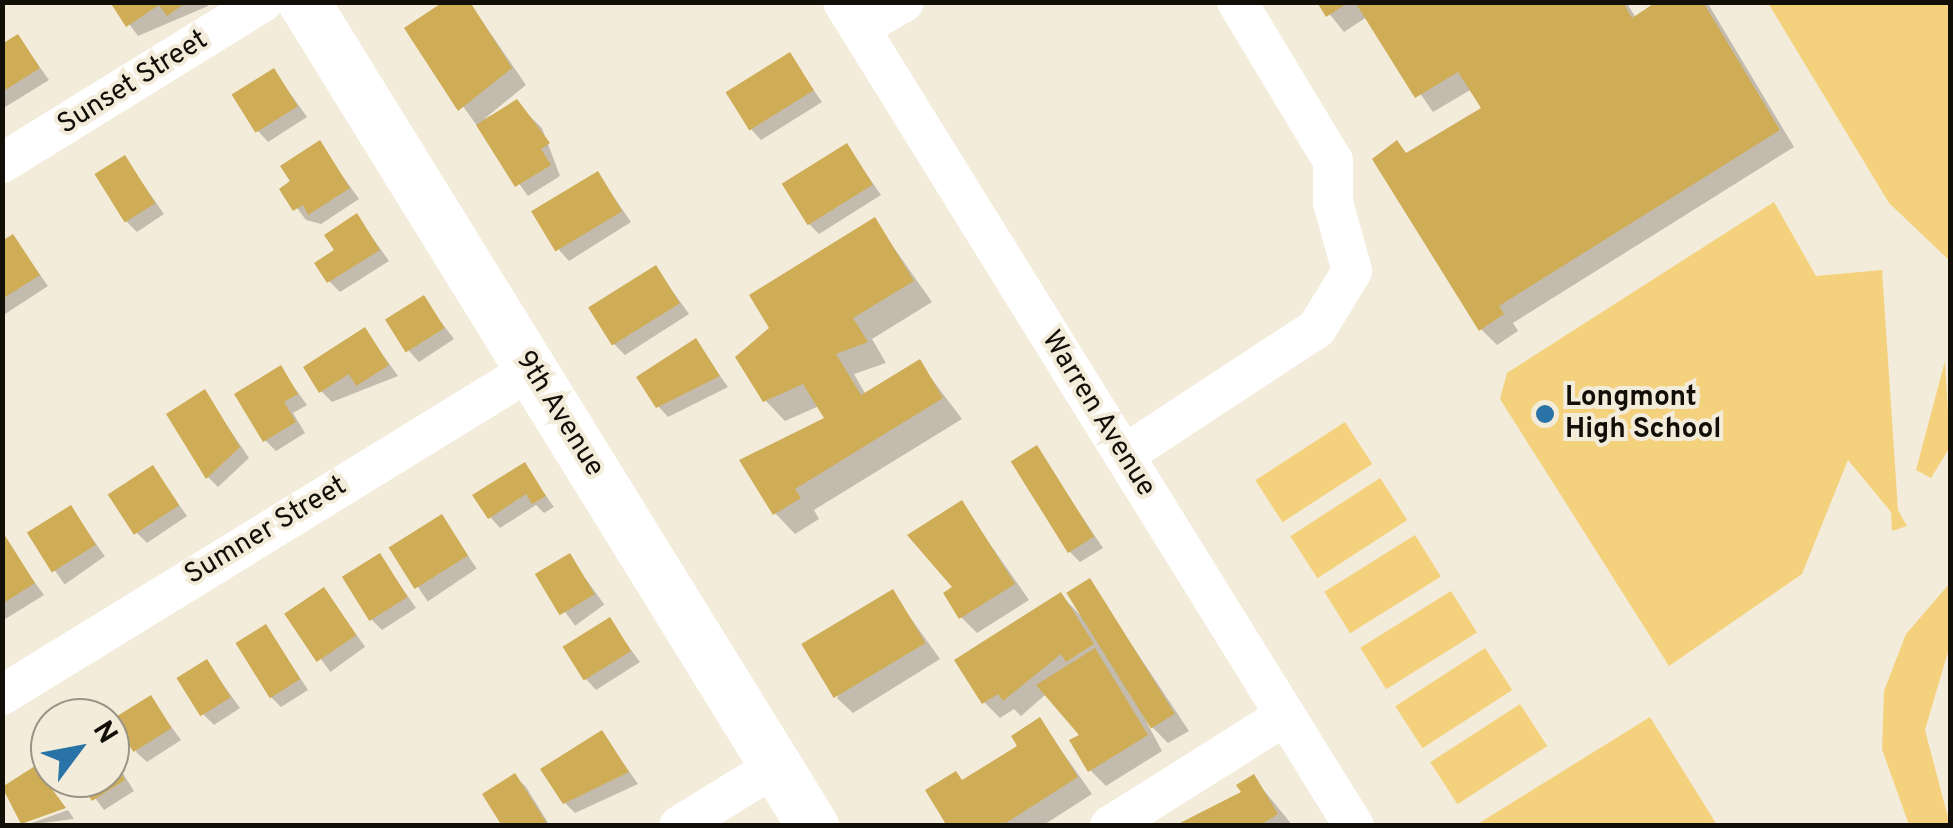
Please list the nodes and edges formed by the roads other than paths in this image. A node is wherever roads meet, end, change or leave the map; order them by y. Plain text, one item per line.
1 (263, 2) edge
2 (304, 2) edge
3 (904, 2) edge
4 (1237, 2) edge
5 (852, 15) edge
6 (2, 163) edge
7 (531, 370) junction
8 (1124, 455) junction
9 (2, 695) edge
10 (1286, 716) junction
11 (776, 766) junction
12 (679, 826) edge
13 (813, 826) edge
14 (1110, 826) edge
15 (1354, 826) edge

1 - 6 street, Sunset Street
2 - 7 main road, 9th Avenue
3 - 5 street
4 - 8 street
5 - 8 street, Warren Avenue
7 - 9 street, Sumner Street
7 - 11 main road, 9th Avenue
8 - 10 street, Warren Avenue
10 - 14 street
10 - 15 street, Warren Avenue
11 - 12 street
11 - 13 main road, 9th Avenue

